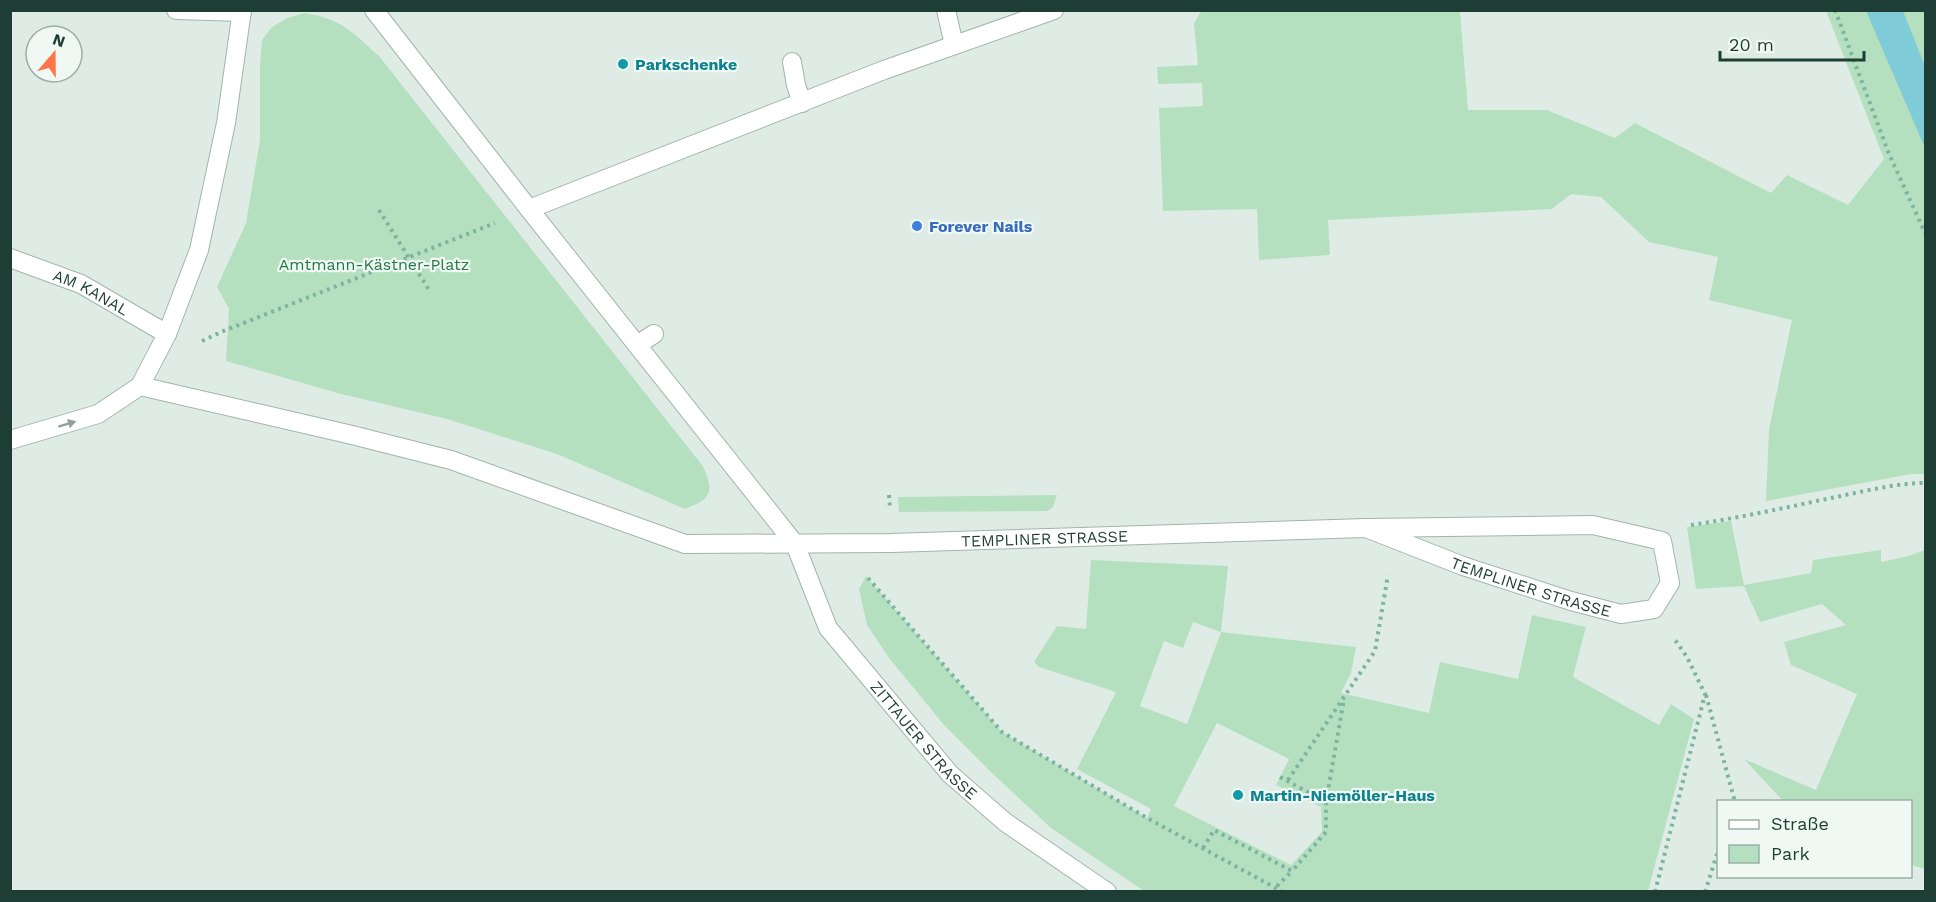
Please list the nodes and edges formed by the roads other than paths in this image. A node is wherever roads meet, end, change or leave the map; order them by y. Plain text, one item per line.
1 (176, 10) edge
2 (374, 10) edge
3 (946, 10) edge
4 (1054, 10) edge
5 (242, 11) edge
6 (954, 45) junction
7 (792, 62) dead end
8 (802, 103) junction
9 (529, 209) junction
10 (10, 258) edge
11 (654, 333) dead end
12 (167, 334) junction
13 (637, 345) junction
14 (140, 386) junction
15 (10, 440) edge
16 (1366, 528) junction
17 (795, 544) junction
18 (1107, 891) edge

1 - 5 street
2 - 9 street
3 - 6 street
4 - 6 street
5 - 12 street
6 - 8 street
7 - 8 street
8 - 9 street
9 - 13 street
10 - 12 street, AM KANAL
11 - 13 street
12 - 14 street
13 - 17 street
15 -> 14 street
14 - 17 street
16 - 16 street, TEMPLINER STRASSE
16 - 17 street, TEMPLINER STRASSE
17 - 18 street, ZITTAUER STRASSE

